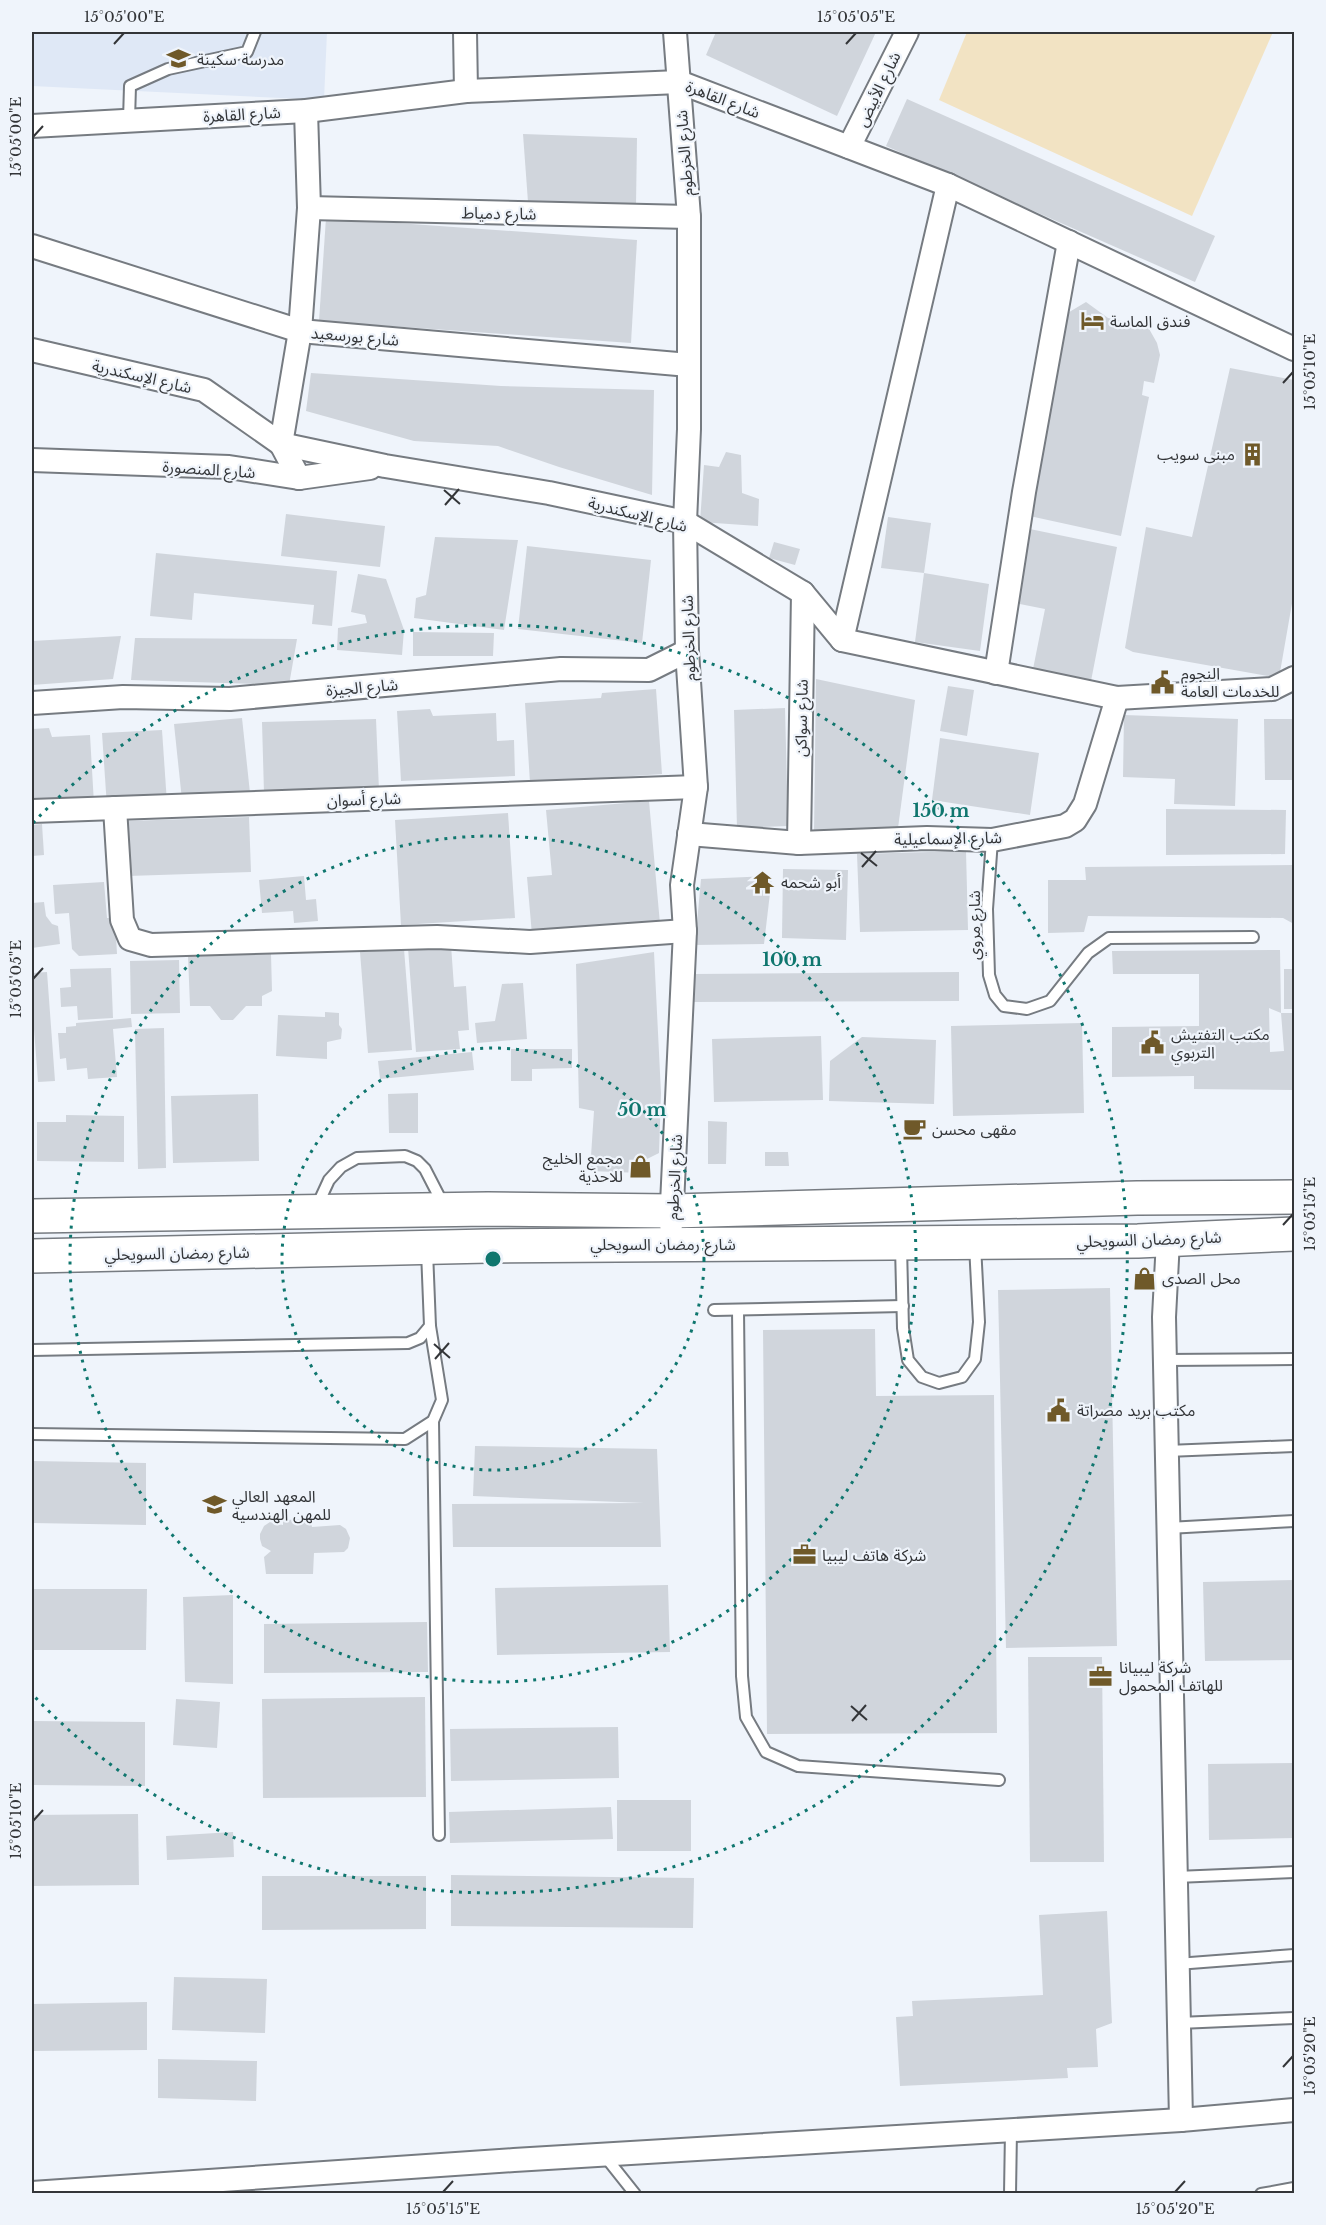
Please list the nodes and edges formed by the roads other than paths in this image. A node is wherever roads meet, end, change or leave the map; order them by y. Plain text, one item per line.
1 (255, 32) edge
2 (465, 32) edge
3 (675, 32) edge
4 (907, 32) edge
5 (680, 82) junction
6 (466, 90) junction
7 (306, 111) junction
8 (129, 120) junction
9 (32, 126) edge
10 (849, 147) junction
11 (948, 185) junction
12 (309, 208) junction
13 (689, 218) junction
14 (1069, 242) junction
15 (32, 246) edge
16 (300, 331) junction
17 (1294, 349) edge
18 (32, 350) edge
19 (689, 365) junction
20 (281, 444) junction
21 (32, 460) edge
22 (385, 466) junction
23 (299, 478) junction
24 (686, 522) junction
25 (803, 593) junction
26 (842, 640) junction
27 (687, 651) junction
28 (996, 673) junction
29 (1294, 678) edge
30 (1117, 698) junction
31 (32, 703) edge
32 (696, 787) junction
33 (115, 808) junction
34 (32, 812) edge
35 (689, 834) junction
36 (992, 840) junction
37 (799, 843) junction
38 (686, 931) junction
39 (1252, 938) dead end
40 (1294, 1197) edge
41 (447, 1210) junction
42 (673, 1211) junction
43 (315, 1212) junction
44 (32, 1215) edge
45 (1294, 1234) edge
46 (1168, 1240) junction
47 (975, 1242) junction
48 (901, 1243) junction
49 (669, 1244) junction
50 (427, 1248) junction
51 (32, 1256) edge
52 (903, 1306) junction
53 (714, 1310) dead end
54 (738, 1310) junction
55 (430, 1326) junction
56 (32, 1350) edge
57 (1294, 1359) edge
58 (1165, 1360) junction
59 (433, 1421) junction
60 (32, 1434) edge
61 (1294, 1446) edge
62 (1167, 1451) junction
63 (1294, 1521) edge
64 (1168, 1528) junction
65 (999, 1780) dead end
66 (439, 1835) dead end
67 (1294, 1872) edge
68 (1176, 1877) junction
69 (1294, 1955) edge
70 (1177, 1964) junction
71 (1294, 2018) edge
72 (1179, 2023) junction
73 (1294, 2110) edge
74 (1181, 2120) junction
75 (1011, 2130) junction
76 (604, 2154) junction
77 (1294, 2188) edge
78 (32, 2193) edge
79 (635, 2193) edge
80 (1010, 2193) edge
81 (1261, 2193) edge

1 - 8 lane
2 - 6 street
3 - 5 street, شارع الخرطوم
4 - 10 street, شارع الأبيض
5 - 6 street, شارع القاهرة
5 - 10 street, شارع القاهرة
5 - 13 street, شارع الخرطوم
6 - 7 street, شارع القاهرة
7 - 8 street, شارع القاهرة
7 - 12 street
8 - 9 street, شارع القاهرة
10 - 11 street, شارع القاهرة
11 - 14 street, شارع القاهرة
11 - 26 street
12 - 13 street, شارع دمياط
12 - 16 street
13 - 19 street, شارع الخرطوم
14 - 17 street, شارع القاهرة
14 - 28 street
15 - 16 street, شارع بورسعيد
16 - 19 street, شارع بورسعيد
16 - 20 street
18 - 20 street, شارع الإسكندرية
19 - 24 street, شارع الخرطوم
20 - 22 street, شارع الإسكندرية
20 - 23 street
21 - 23 street, شارع المنصورة
22 - 23 street, شارع المنصورة
22 - 24 street, شارع الإسكندرية
24 - 25 street, شارع الإسكندرية
24 - 27 street, شارع الخرطوم
25 - 26 street, شارع الإسكندرية
25 - 37 street, شارع سواكن
26 - 28 street
27 - 31 street, شارع الجيزة
27 - 32 street, شارع الخرطوم
28 - 30 street
29 - 30 street
30 - 36 street, شارع الإسماعيلية
32 - 33 street, شارع أسوان
32 - 35 street, شارع الخرطوم
33 - 34 street, شارع أسوان
33 - 38 street
35 - 37 street, شارع الإسماعيلية
35 - 38 street, شارع الخرطوم
36 - 37 street, شارع الإسماعيلية
36 - 39 lane, شارع مروي
38 - 42 street, شارع الخرطوم
40 - 42 main road, شارع رمضان السويحلي
41 - 42 main road, شارع رمضان السويحلي
41 - 43 main road, شارع رمضان السويحلي
41 - 43 lane
42 - 49 street, شارع الخرطوم
43 - 44 main road, شارع رمضان السويحلي
45 - 46 main road, شارع رمضان السويحلي
46 - 47 main road, شارع رمضان السويحلي
46 - 58 street
47 - 48 main road, شارع رمضان السويحلي
47 - 52 lane
48 - 49 main road, شارع رمضان السويحلي
48 - 52 lane
49 - 50 main road, شارع رمضان السويحلي
50 - 51 main road, شارع رمضان السويحلي
50 - 55 lane
52 - 54 lane
53 - 54 lane
54 - 65 lane
55 - 56 lane
55 - 59 lane
57 - 58 lane
58 - 62 street
59 - 60 lane
59 - 66 lane
61 - 62 lane
62 - 64 street
63 - 64 lane
64 - 68 street
67 - 68 lane
68 - 70 street
69 - 70 lane
70 - 72 street
71 - 72 lane
72 - 74 street
73 - 74 street
74 - 75 street
75 - 76 street
75 - 80 lane
76 - 78 street
76 - 79 lane
77 - 81 lane

